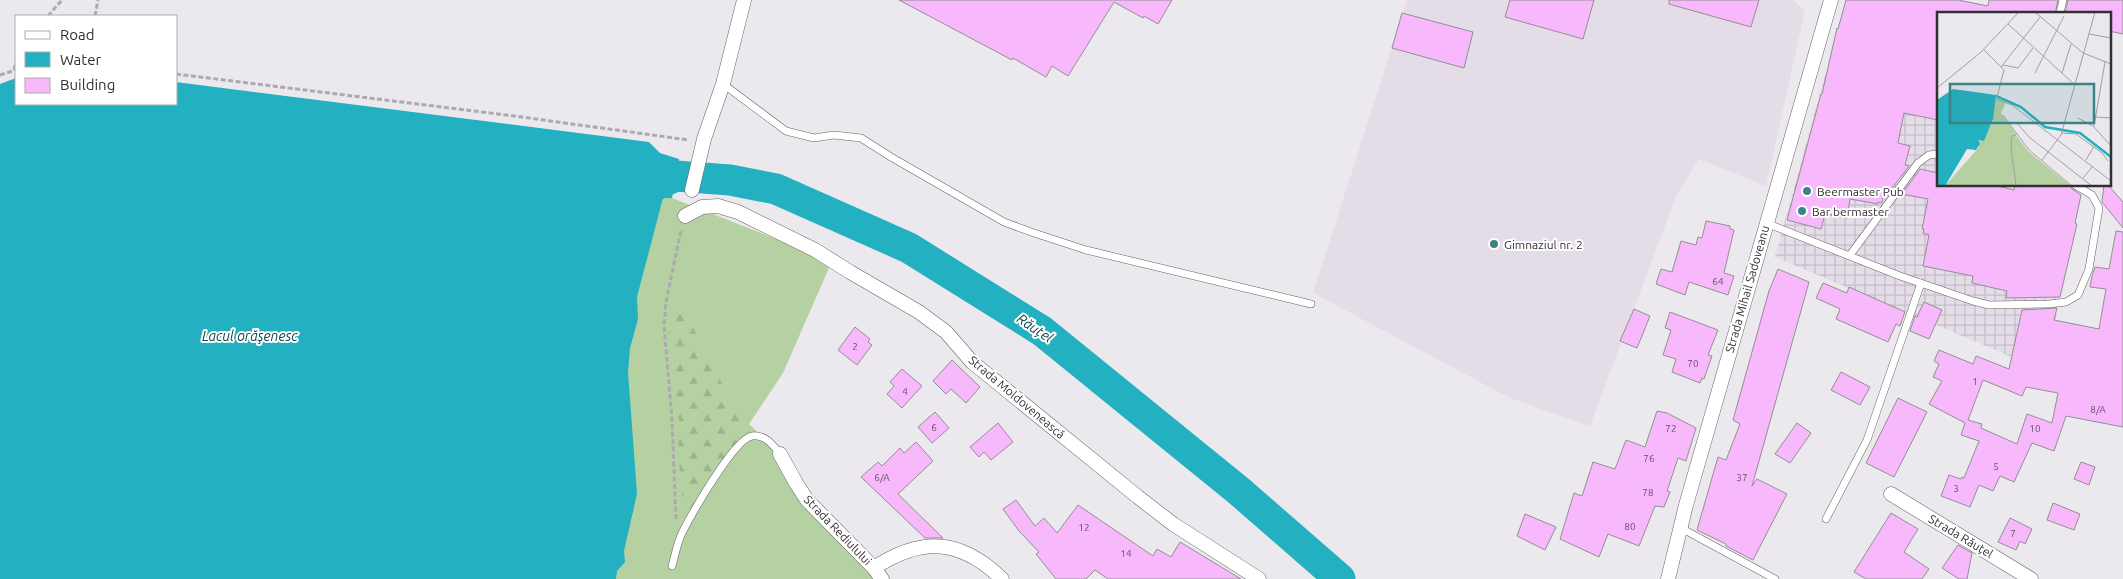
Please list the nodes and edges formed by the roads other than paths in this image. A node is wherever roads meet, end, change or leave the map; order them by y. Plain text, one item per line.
1 (744, 0) edge
2 (1829, 1) edge
3 (724, 84) junction
4 (1937, 154) edge
5 (2077, 186) edge
6 (692, 190) dead end
7 (685, 216) road end
8 (1766, 223) junction
9 (1850, 255) junction
10 (1921, 284) junction
11 (1311, 304) dead end
12 (780, 454) joint
13 (1891, 494) dead end
14 (1826, 519) dead end
15 (1680, 528) junction
16 (672, 566) dead end
17 (878, 574) edge
18 (1002, 579) edge
19 (1259, 579) edge
20 (1668, 579) edge
21 (1775, 579) edge
22 (2031, 579) edge

1 - 3 street
2 - 8 street, Strada Mihail Sadoveanu
3 - 6 street
3 - 11 lane
4 - 9 lane
5 - 10 lane
7 - 19 street, Strada Moldovenească
8 - 9 lane
8 - 15 street, Strada Mihail Sadoveanu
9 - 10 lane
10 - 14 lane
12 - 16 lane
12 - 17 street, Strada Rediulului
13 - 22 street, Strada Răuțel
15 - 20 street, Strada Mihail Sadoveanu
15 - 21 lane
17 - 18 street

